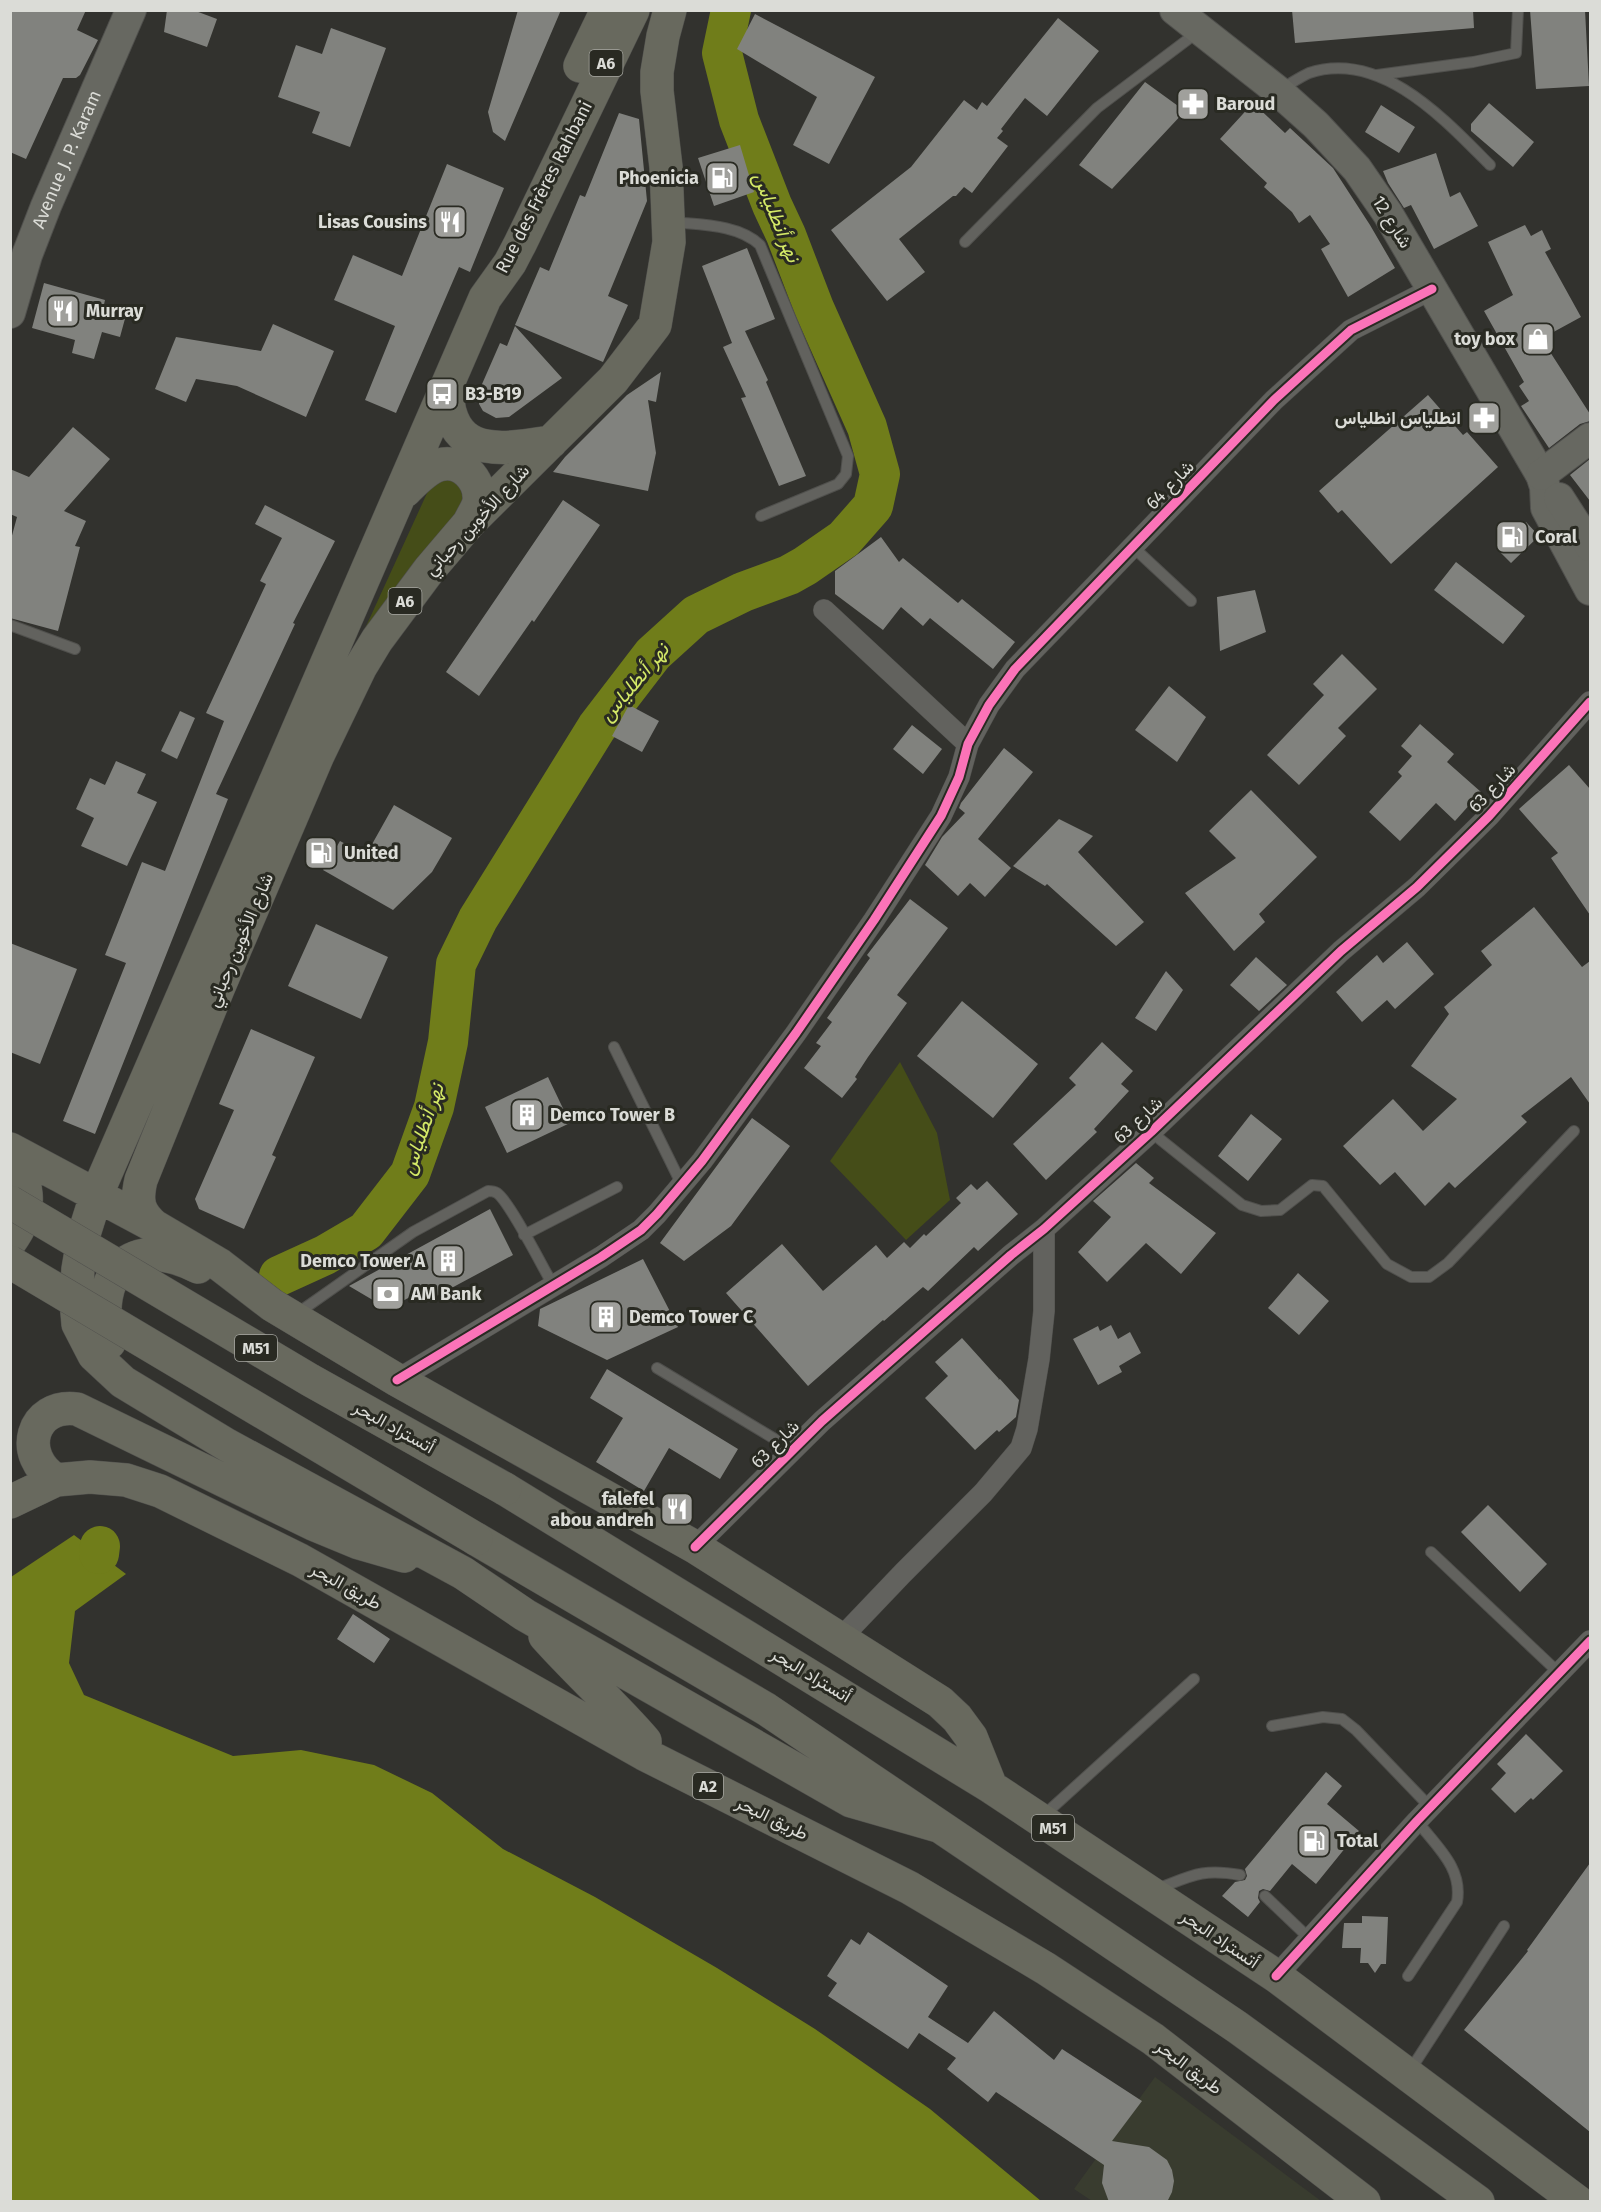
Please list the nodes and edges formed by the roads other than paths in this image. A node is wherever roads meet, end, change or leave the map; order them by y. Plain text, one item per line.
1 (131, 10) edge
2 (607, 10) edge
3 (633, 10) edge
4 (670, 10) edge
5 (1175, 10) edge
6 (1518, 10) edge
7 (1200, 31) junction
8 (1376, 75) junction
9 (1278, 91) junction
10 (1490, 165) dead end
11 (668, 221) junction
12 (965, 242) dead end
13 (1432, 289) junction
14 (485, 298) junction
15 (10, 312) edge
16 (447, 389) junction
17 (1590, 438) edge
18 (551, 442) junction
19 (1543, 481) junction
20 (402, 494) junction
21 (761, 516) dead end
22 (469, 523) junction
23 (1590, 546) edge
24 (1133, 548) junction
25 (1590, 590) edge
26 (1191, 602) dead end
27 (824, 610) dead end
28 (10, 625) edge
29 (75, 649) dead end
30 (1590, 702) edge
31 (968, 744) junction
32 (614, 1047) dead end
33 (1574, 1131) dead end
34 (1151, 1132) junction
35 (12, 1150) edge
36 (682, 1185) junction
37 (616, 1187) dead end
38 (96, 1196) junction
39 (10, 1202) edge
40 (154, 1226) junction
41 (1044, 1229) junction
42 (524, 1235) junction
43 (10, 1242) edge
44 (10, 1262) edge
45 (553, 1286) junction
46 (281, 1311) junction
47 (657, 1368) dead end
48 (397, 1380) junction
49 (227, 1445) junction
50 (793, 1450) junction
51 (56, 1480) junction
52 (10, 1502) edge
53 (694, 1547) junction
54 (1431, 1552) dead end
55 (463, 1573) junction
56 (525, 1615) junction
57 (841, 1638) junction
58 (1590, 1641) edge
59 (1559, 1673) junction
60 (1194, 1678) dead end
61 (1272, 1726) dead end
62 (644, 1754) junction
63 (991, 1786) junction
64 (1424, 1814) junction
65 (1040, 1819) junction
66 (938, 1826) junction
67 (1240, 1875) dead end
68 (1149, 1892) junction
69 (1265, 1896) dead end
70 (1504, 1926) dead end
71 (1310, 1939) junction
72 (1276, 1976) junction
73 (1408, 1976) dead end
74 (1407, 2074) junction
75 (1364, 2202) edge
76 (1478, 2202) edge
77 (1578, 2202) edge

1 - 15 street, Avenue J. P. Karam
2 - 14 highway
3 - 14 highway, Rue des Frères Rahbani / A6
4 - 11 highway, شارع الأخوين رحباني / A6
5 - 7 street, شارع 12
6 - 8 lane
7 - 9 street, شارع 12
7 - 12 lane
8 - 9 lane
8 - 10 lane
9 - 13 street, شارع 12
11 - 18 highway, شارع الأخوين رحباني / A6
11 - 21 lane
13 - 19 street, شارع 12
13 - 24 street, شارع 64
14 - 16 highway, شارع الأخوين رحباني / A6
16 - 18 highway
16 - 20 highway, شارع الأخوين رحباني / A6
17 - 19 street
18 - 22 highway, شارع الأخوين رحباني / A6
19 - 23 street, شارع 12
19 - 25 street, شارع 12
20 - 22 highway
20 - 38 highway, شارع الأخوين رحباني / A6
22 - 40 highway, شارع الأخوين رحباني / A6
24 - 26 lane
24 - 31 street, شارع 64
27 - 31 street
28 - 29 lane
30 - 34 street, شارع 63
31 - 36 street, شارع 64
32 - 36 lane
33 - 34 lane
34 - 41 street, شارع 63
35 - 38 highway
35 - 43 highway
36 - 45 street, شارع 64
37 - 42 lane
38 - 40 highway
38 - 49 highway, شارع الأخوين رحباني
39 - 63 highway, أتستراد البحر / M51, bridge
40 - 46 highway
41 - 50 street, شارع 63
41 - 57 street
42 - 45 lane
42 - 46 lane
44 - 66 highway, bridge
45 - 48 street, شارع 64
46 - 48 highway
46 - 49 highway
47 - 50 lane
48 - 53 highway
49 - 55 highway
50 - 53 street, شارع 63
51 - 52 highway, طريق البحر / A2
51 - 55 highway
51 - 62 highway, طريق البحر / A2
53 - 57 highway
54 - 59 lane
55 - 56 highway
56 - 62 highway
56 - 66 highway
57 - 63 highway
58 - 59 street
59 - 64 street
60 - 65 lane
61 - 64 lane
62 - 75 highway, طريق البحر / A2
63 - 65 highway, أتستراد البحر / M51
64 - 71 street
64 - 73 lane
65 - 68 highway, أتستراد البحر / M51
66 - 76 highway
67 - 68 lane
68 - 72 highway, أتستراد البحر / M51
69 - 71 lane
70 - 74 lane
71 - 72 street
72 - 74 highway, أتستراد البحر / M51
74 - 77 highway, أتستراد البحر / M51

